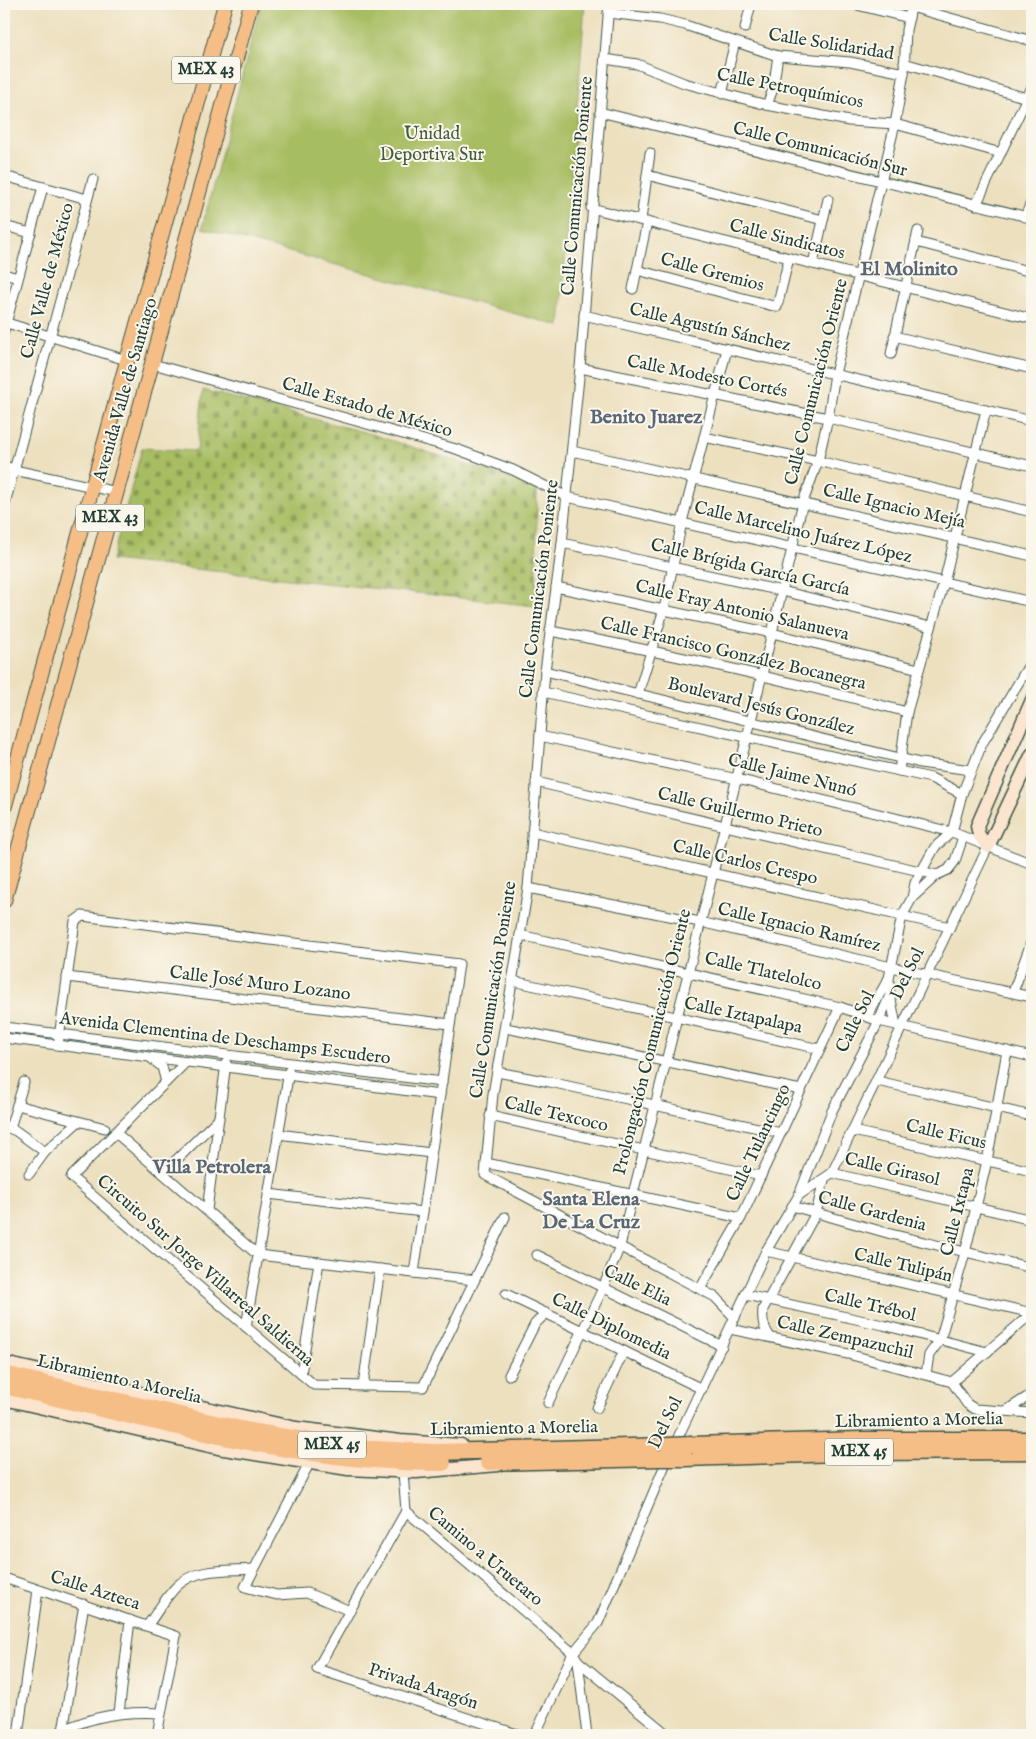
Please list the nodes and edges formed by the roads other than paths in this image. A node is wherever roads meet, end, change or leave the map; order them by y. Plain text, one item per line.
1 (225, 4) edge
2 (252, 4) edge
3 (750, 4) edge
4 (853, 4) edge
5 (912, 6) edge
6 (609, 8) edge
7 (909, 18) junction
8 (744, 28) dead end
9 (1032, 41) edge
10 (735, 42) junction
11 (778, 56) junction
12 (605, 59) junction
13 (904, 63) junction
14 (904, 73) junction
15 (1032, 87) edge
16 (722, 94) junction
17 (1027, 98) junction
18 (767, 105) junction
19 (600, 112) junction
20 (895, 124) junction
21 (650, 153) dead end
22 (1001, 153) junction
23 (647, 175) junction
24 (4, 176) edge
25 (93, 179) dead end
26 (881, 182) junction
27 (43, 187) junction
28 (87, 199) junction
29 (828, 199) dead end
30 (1032, 200) edge
31 (976, 205) junction
32 (591, 208) junction
33 (1028, 217) edge
34 (823, 220) junction
35 (644, 221) junction
36 (4, 226) edge
37 (918, 231) dead end
38 (30, 234) junction
39 (916, 242) junction
40 (789, 258) junction
41 (813, 264) junction
42 (636, 270) junction
43 (1032, 272) edge
44 (4, 274) edge
45 (860, 276) junction
46 (18, 278) junction
47 (906, 287) junction
48 (632, 289) dead end
49 (584, 315) junction
50 (1032, 319) edge
51 (4, 326) edge
52 (50, 336) junction
53 (894, 336) junction
54 (728, 349) junction
55 (891, 354) dead end
56 (126, 360) junction
57 (153, 364) junction
58 (580, 368) junction
59 (1032, 369) edge
60 (835, 374) junction
61 (715, 394) junction
62 (986, 410) junction
63 (828, 418) junction
64 (1032, 421) edge
65 (704, 437) junction
66 (572, 451) junction
67 (975, 453) junction
68 (818, 460) junction
69 (4, 465) edge
70 (1032, 466) edge
71 (14, 470) junction
72 (694, 478) junction
73 (92, 486) junction
74 (117, 492) junction
75 (965, 495) junction
76 (567, 497) junction
77 (803, 502) junction
78 (4, 507) edge
79 (1032, 512) edge
80 (682, 522) junction
81 (955, 538) junction
82 (562, 543) junction
83 (792, 547) junction
84 (1032, 556) edge
85 (674, 566) junction
86 (944, 582) junction
87 (556, 587) junction
88 (782, 591) junction
89 (1032, 602) edge
90 (664, 609) junction
91 (931, 627) junction
92 (550, 630) junction
93 (772, 633) junction
94 (652, 650) junction
95 (1032, 660) edge
96 (919, 668) junction
97 (545, 671) junction
98 (762, 674) junction
99 (543, 692) junction
100 (638, 694) junction
101 (1032, 700) edge
102 (907, 712) junction
103 (751, 721) junction
104 (540, 736) junction
105 (747, 737) junction
106 (1032, 754) edge
107 (901, 758) junction
108 (920, 763) junction
109 (971, 770) junction
110 (899, 771) junction
111 (931, 778) junction
112 (736, 779) junction
113 (536, 782) junction
114 (962, 794) junction
115 (4, 809) edge
116 (725, 826) junction
117 (532, 832) junction
118 (952, 832) junction
119 (963, 837) junction
120 (988, 847) junction
121 (1032, 864) edge
122 (922, 871) junction
123 (713, 873) junction
124 (937, 875) junction
125 (528, 888) junction
126 (912, 898) junction
127 (4, 901) edge
128 (902, 916) junction
129 (700, 922) junction
130 (950, 927) junction
131 (520, 935) junction
132 (1032, 940) edge
133 (891, 967) junction
134 (688, 971) junction
135 (928, 974) junction
136 (67, 977) junction
137 (889, 978) junction
138 (513, 980) junction
139 (1013, 992) junction
140 (890, 995) junction
141 (1032, 997) edge
142 (840, 1007) junction
143 (867, 1016) junction
144 (676, 1018) junction
145 (879, 1021) junction
146 (450, 1024) junction
147 (899, 1026) junction
148 (4, 1027) edge
149 (506, 1028) junction
150 (60, 1034) junction
151 (4, 1038) edge
152 (58, 1046) junction
153 (820, 1049) junction
154 (1007, 1051) junction
155 (227, 1055) junction
156 (149, 1057) junction
157 (1032, 1057) edge
158 (665, 1061) junction
159 (186, 1062) junction
160 (290, 1063) junction
161 (226, 1067) junction
162 (497, 1072) junction
163 (288, 1075) junction
164 (877, 1081) junction
165 (24, 1082) dead end
166 (166, 1082) junction
167 (442, 1082) junction
168 (801, 1090) junction
169 (440, 1095) junction
170 (17, 1105) junction
171 (654, 1105) junction
172 (997, 1108) junction
173 (490, 1116) junction
174 (1032, 1116) edge
175 (219, 1117) junction
176 (78, 1122) junction
177 (7, 1127) edge
178 (106, 1128) dead end
179 (853, 1131) junction
180 (116, 1133) junction
181 (781, 1133) junction
182 (278, 1134) junction
183 (642, 1151) junction
184 (45, 1152) junction
185 (431, 1153) junction
186 (987, 1160) junction
187 (486, 1163) junction
188 (1032, 1171) edge
189 (163, 1173) junction
190 (832, 1173) junction
191 (28, 1174) dead end
192 (761, 1176) junction
193 (824, 1180) junction
194 (268, 1194) junction
195 (631, 1194) junction
196 (799, 1195) junction
197 (792, 1206) junction
198 (976, 1207) junction
199 (206, 1210) junction
200 (423, 1212) junction
201 (816, 1213) junction
202 (505, 1216) dead end
203 (741, 1218) junction
204 (1032, 1220) edge
205 (620, 1246) junction
206 (766, 1251) junction
207 (965, 1253) junction
208 (258, 1255) junction
209 (537, 1255) dead end
210 (792, 1257) junction
211 (319, 1262) junction
212 (1032, 1268) edge
213 (380, 1269) junction
214 (414, 1273) junction
215 (474, 1280) junction
216 (603, 1288) junction
217 (700, 1289) junction
218 (506, 1294) dead end
219 (746, 1295) junction
220 (954, 1295) junction
221 (768, 1299) junction
222 (546, 1313) junction
223 (1032, 1313) edge
224 (735, 1318) junction
225 (246, 1327) junction
226 (730, 1329) junction
227 (582, 1331) junction
228 (770, 1337) junction
229 (940, 1340) junction
230 (722, 1346) junction
231 (624, 1351) junction
232 (987, 1352) junction
233 (4, 1363) edge
234 (4, 1374) edge
235 (301, 1374) junction
236 (926, 1374) junction
237 (509, 1375) dead end
238 (952, 1382) junction
239 (4, 1386) edge
240 (363, 1386) junction
241 (702, 1389) junction
242 (1032, 1394) edge
243 (4, 1399) edge
244 (548, 1403) dead end
245 (598, 1408) dead end
246 (1007, 1410) junction
247 (1032, 1413) edge
248 (1032, 1440) edge
249 (561, 1448) junction
250 (1032, 1451) edge
251 (663, 1452) junction
252 (689, 1452) junction
253 (533, 1461) junction
254 (310, 1464) junction
255 (403, 1472) junction
256 (406, 1512) junction
257 (254, 1570) junction
258 (4, 1578) edge
259 (38, 1590) junction
260 (84, 1604) junction
261 (350, 1611) junction
262 (130, 1620) junction
263 (147, 1626) junction
264 (576, 1657) junction
265 (161, 1713) junction
266 (119, 1714) junction
267 (59, 1733) edge
268 (18, 1735) edge
269 (157, 1735) edge
270 (520, 1735) edge
271 (535, 1735) edge
272 (587, 1735) edge
273 (668, 1735) edge

1 - 56 main road, Avenida Valle de Santiago / MEX 43
2 - 57 main road, Avenida Valle de Santiago / MEX 43
3 - 8 street
4 - 7 street
5 - 7 street, Calle Comunicación Oriente
5 - 9 street
6 - 10 street, Calle Solidaridad
6 - 12 street, Calle Comunicación Poniente
7 - 13 street, Calle Comunicación Oriente
10 - 11 street, Calle Solidaridad
10 - 16 street
11 - 14 street, Calle Solidaridad
11 - 18 street
12 - 16 street, Calle Petroquímicos
12 - 19 street, Calle Comunicación Poniente
13 - 14 street, Calle Comunicación Oriente
13 - 17 street, Calle Solidaridad
14 - 20 street, Calle Comunicación Oriente
15 - 17 street
16 - 18 street, Calle Petroquímicos
17 - 22 street
18 - 20 street, Calle Petroquímicos
19 - 26 street, Calle Comunicación Sur
19 - 32 street, Calle Comunicación Poniente
20 - 22 street, Calle Petroquímicos
20 - 26 street, Calle Comunicación Oriente
21 - 23 street, Calle Gremios
22 - 31 street
23 - 34 street
23 - 35 street, Calle Gremios
24 - 27 street
25 - 28 street, Calle Valle de México
26 - 31 street, Calle Comunicación Sur
26 - 45 street, Calle Comunicación Oriente
27 - 28 street
27 - 38 street
28 - 52 street, Calle Valle de México
29 - 34 street
30 - 33 street
31 - 33 street, Calle Comunicación Sur
32 - 35 street, Calle Sindicatos
32 - 49 street, Calle Comunicación Poniente
34 - 41 street
35 - 40 street, Calle Sindicatos
35 - 42 street, Calle Gremios
36 - 38 street
37 - 39 street
38 - 46 street
39 - 43 street
39 - 47 street
40 - 41 street, Calle Sindicatos
40 - 42 street, Calle Gremios
41 - 45 street, Calle Sindicatos
42 - 48 street
44 - 46 street
45 - 47 street, Calle Sindicatos
45 - 60 street, Calle Comunicación Oriente
46 - 51 street
47 - 50 street, Calle Sindicatos
47 - 53 street
49 - 54 street, Calle Agustín Sánchez
49 - 58 street, Calle Comunicación Poniente
51 - 52 street
52 - 56 street
52 - 71 street, Calle Valle de México
53 - 55 street
53 - 59 street
54 - 60 street, Calle Agustín Sánchez
54 - 61 street
56 - 73 main road, Avenida Valle de Santiago / MEX 43
57 - 74 main road, Avenida Valle de Santiago / MEX 43
57 - 76 street, Calle Estado de México
58 - 61 street, Calle Modesto Cortés
58 - 66 street, Calle Comunicación Poniente
60 - 62 street, Calle Agustín Sánchez
60 - 63 street, Calle Comunicación Oriente
61 - 63 street, Calle Modesto Cortés
61 - 65 street
62 - 64 street, Calle Agustín Sánchez
62 - 67 street
63 - 67 street, Calle Modesto Cortés
63 - 68 street, Calle Comunicación Oriente
65 - 68 street
65 - 72 street
66 - 72 street, Calle Ignacio Mejía
66 - 76 street, Calle Comunicación Poniente
67 - 70 street, Calle Modesto Cortés
67 - 75 street
68 - 75 street
68 - 77 street, Calle Comunicación Oriente
69 - 71 street
71 - 73 street
71 - 78 street, Calle Valle de México
72 - 77 street, Calle Ignacio Mejía
72 - 80 street
73 - 74 street
73 - 115 main road, Avenida Valle de Santiago / MEX 43
74 - 127 main road, Avenida Valle de Santiago / MEX 43
75 - 79 street
75 - 81 street
76 - 80 street, Calle Marcelino Juárez López
76 - 82 street, Calle Comunicación Poniente
77 - 81 street, Calle Ignacio Mejía
77 - 83 street, Calle Comunicación Oriente
80 - 83 street, Calle Marcelino Juárez López
80 - 85 street
81 - 84 street, Calle Ignacio Mejía
81 - 86 street
82 - 85 street, Calle Brígida García García
82 - 87 street, Calle Comunicación Poniente
83 - 86 street, Calle Marcelino Juárez López
83 - 88 street, Calle Comunicación Oriente
85 - 88 street, Calle Brígida García García
85 - 90 street
86 - 89 street, Calle Marcelino Juárez López
86 - 91 street
87 - 90 street, Calle Fray Antonio Salanueva
87 - 92 street, Calle Comunicación Poniente
88 - 91 street, Calle Brígida García García
88 - 93 street, Calle Comunicación Oriente
90 - 93 street, Calle Fray Antonio Salanueva
90 - 94 street
91 - 96 street
92 - 94 street, Calle Francisco González Bocanegra
92 - 97 street, Calle Comunicación Poniente
93 - 96 street, Calle Fray Antonio Salanueva
93 - 98 street, Calle Comunicación Oriente
94 - 98 street, Calle Francisco González Bocanegra
94 - 100 street
95 - 109 street
96 - 102 street
97 - 99 street, Calle Comunicación Poniente
97 - 100 street, Boulevard Jesús González
98 - 102 street, Calle Francisco González Bocanegra
98 - 103 street, Calle Comunicación Oriente
99 - 104 street, Calle Comunicación Poniente
99 - 105 street, Boulevard Jesús González
100 - 103 street, Boulevard Jesús González
101 - 120 main road
102 - 107 street
103 - 105 street, Calle Comunicación Oriente
103 - 107 street, Boulevard Jesús González
104 - 112 street, Calle Jaime Nunó
104 - 113 street, Calle Comunicación Poniente
105 - 110 street, Boulevard Jesús González
105 - 112 street, Prolongación Comunicación Oriente
106 - 120 main road, Del Sol
107 - 108 street, Boulevard Jesús González
107 - 110 street
108 - 109 street, Boulevard Jesús González
108 - 111 street
109 - 114 street
110 - 111 street, Boulevard Jesús González
111 - 114 street, Boulevard Jesús González
112 - 116 street, Prolongación Comunicación Oriente
112 - 118 street, Calle Jaime Nunó
113 - 116 street, Calle Guillermo Prieto
113 - 117 street, Calle Comunicación Poniente
114 - 118 street
116 - 122 street, Calle Guillermo Prieto
116 - 123 street, Prolongación Comunicación Oriente
117 - 123 street, Calle Carlos Crespo
117 - 125 street, Calle Comunicación Poniente
118 - 119 street, Calle Jaime Nunó
118 - 122 street
119 - 120 street, Calle Jaime Nunó
119 - 124 street, Calle Sol
120 - 121 street, Calle Jaime Nunó
120 - 130 street, Del Sol
122 - 124 street, Calle Guillermo Prieto
122 - 126 street
123 - 128 street, Calle Carlos Crespo
123 - 129 street, Prolongación Comunicación Oriente
124 - 126 street, Calle Sol
125 - 129 street, Calle Ignacio Ramírez
125 - 131 street, Calle Comunicación Poniente
126 - 128 street, Calle Sol
128 - 130 street, Calle Carlos Crespo
128 - 133 street, Calle Sol
129 - 133 street, Calle Ignacio Ramírez
129 - 134 street, Prolongación Comunicación Oriente
130 - 135 street, Del Sol
131 - 134 street, Calle Tlatelolco
131 - 138 street, Calle Comunicación Poniente
132 - 139 street
133 - 135 street, Calle Ignacio Ramírez
133 - 137 street, Calle Sol
134 - 142 street, Calle Tlatelolco
134 - 144 street, Prolongación Comunicación Oriente
135 - 139 street, Calle Ignacio Ramírez
135 - 147 street, Del Sol
136 - 146 street, Calle José Muro Lozano
136 - 146 street
136 - 150 street
137 - 140 street, Calle Sol
137 - 143 street
138 - 144 street, Calle Iztapalapa
138 - 149 street, Calle Comunicación Poniente
139 - 141 street, Calle Ignacio Ramírez
140 - 145 street, Calle Sol
140 - 147 street
142 - 143 street, Calle Tlatelolco
142 - 153 street, Calle Tulancingo
143 - 145 street, Calle Tlatelolco
144 - 153 street, Calle Iztapalapa
144 - 158 street, Prolongación Comunicación Oriente
145 - 147 street, Calle Tlatelolco
145 - 196 street, Calle Sol
146 - 167 street
147 - 154 street, Calle Tlatelolco
147 - 164 street, Del Sol
148 - 150 street, Avenida Clementina de Deschamps Escudero
149 - 158 street
149 - 162 street, Calle Comunicación Poniente
150 - 152 street
150 - 155 street, Avenida Clementina de Deschamps Escudero
151 - 152 street, Avenida Clementina de Deschamps Escudero
152 - 156 street, Avenida Clementina de Deschamps Escudero
153 - 168 street, Calle Tulancingo
154 - 157 street, Calle Tlatelolco
154 - 172 street, Calle Ixtapa
155 - 160 street, Avenida Clementina de Deschamps Escudero
155 - 161 street
156 - 159 street, Avenida Clementina de Deschamps Escudero
156 - 166 street
158 - 168 street
158 - 171 street, Prolongación Comunicación Oriente
159 - 161 street, Avenida Clementina de Deschamps Escudero
159 - 166 street, Circuito Sur Jorge Villarreal Saldierna
160 - 163 street
160 - 167 street, Avenida Clementina de Deschamps Escudero
161 - 163 street, Avenida Clementina de Deschamps Escudero
161 - 175 street
162 - 171 street
162 - 173 street, Calle Comunicación Poniente
163 - 169 street, Avenida Clementina de Deschamps Escudero
163 - 182 street
164 - 172 street
164 - 179 street, Del Sol
165 - 170 street
166 - 180 street, Circuito Sur Jorge Villarreal Saldierna
167 - 169 street
168 - 181 street, Calle Tulancingo
169 - 185 street
170 - 176 street
170 - 177 street
171 - 181 street
171 - 183 street, Prolongación Comunicación Oriente
172 - 174 street
172 - 186 street, Calle Ixtapa
173 - 183 street, Calle Texcoco
173 - 187 street, Calle Comunicación Poniente
175 - 189 street
175 - 199 street
176 - 178 street
176 - 184 street
177 - 184 street
179 - 186 street, Calle Ficus
179 - 190 street, Del Sol
180 - 189 street
180 - 225 street, Circuito Sur Jorge Villarreal Saldierna
181 - 192 street, Calle Tulancingo
182 - 185 street
182 - 194 street
183 - 192 street, Calle Texcoco
183 - 195 street, Prolongación Comunicación Oriente
184 - 191 street
185 - 200 street
186 - 188 street, Calle Ficus
186 - 198 street, Calle Ixtapa
187 - 195 street
187 - 205 street, Calle Comunicación Poniente
189 - 199 street
190 - 193 street, Del Sol
190 - 198 street, Calle Girasol
192 - 203 street, Calle Tulancingo
193 - 196 street, Del Sol
193 - 201 street
194 - 200 street
194 - 208 street
195 - 203 street
195 - 205 street, Prolongación Comunicación Oriente
196 - 197 street, Calle Sol
197 - 201 street, Calle Gardenia
197 - 206 street, Del Sol
198 - 204 street, Calle Girasol
198 - 207 street, Calle Ixtapa
199 - 208 street
200 - 214 street
201 - 207 street, Calle Gardenia
201 - 210 street
202 - 215 street
203 - 217 street, Calle Tulancingo
205 - 216 street, Prolongación Comunicación Oriente
205 - 217 street
206 - 210 street, Calle Tulipán
206 - 219 street, Del Sol
207 - 212 street, Calle Gardenia
207 - 220 street, Calle Ixtapa
208 - 211 street
208 - 225 street
209 - 216 street, Calle Elia
210 - 220 street, Calle Tulipán
210 - 221 street
211 - 213 street
211 - 235 street
213 - 214 street
213 - 240 street
214 - 215 street
215 - 240 street, Circuito Sur Jorge Villarreal Saldierna
216 - 227 street, Prolongación Comunicación Oriente
216 - 230 street, Calle Elia
217 - 224 street
218 - 222 street, Calle Diplomedia
219 - 221 street, Calle Trébol
219 - 224 street, Del Sol
220 - 223 street, Calle Tulipán
220 - 229 street, Calle Ixtapa
221 - 228 street
221 - 229 street, Calle Trébol
222 - 227 street, Calle Diplomedia
222 - 237 street
223 - 232 street
224 - 226 street, Del Sol
225 - 235 street, Circuito Sur Jorge Villarreal Saldierna
226 - 228 street, Calle Zempazuchil
226 - 230 street, Del Sol
227 - 231 street, Calle Diplomedia
227 - 244 street, Prolongación Comunicación Oriente
228 - 236 street, Calle Zempazuchil
229 - 232 street, Calle Trébol
229 - 236 street, Calle Ixtapa
230 - 241 street, Del Sol
231 - 241 street, Calle Diplomedia
231 - 245 street
232 - 238 street
233 - 249 main road
234 - 249 highway, Libramiento a Morelia / MEX 45
235 - 240 street, Circuito Sur Jorge Villarreal Saldierna
236 - 238 street, Calle Zempazuchil
238 - 246 street
239 - 253 highway, Libramiento a Morelia / MEX 45
241 - 264 street, Del Sol
242 - 246 street
243 - 254 main road
246 - 247 street
248 - 252 highway, Libramiento a Morelia / MEX 45
249 - 251 highway, Libramiento a Morelia / MEX 45
250 - 252 highway, Libramiento a Morelia / MEX 45
251 - 252 highway, Libramiento a Morelia / MEX 45, bridge
251 - 253 highway, Libramiento a Morelia / MEX 45
253 - 255 main road
254 - 255 main road
254 - 257 street
255 - 256 street, Camino a Uruetaro
256 - 261 street
256 - 264 street, Camino a Uruetaro
257 - 261 street
257 - 263 street
258 - 259 street, Calle Azteca
259 - 260 street, Calle Azteca
259 - 268 street
260 - 262 street, Calle Azteca
260 - 267 street
261 - 270 street, Privada Aragón
262 - 263 street, Calle Azteca
262 - 266 street
263 - 265 street, Calle Azteca
264 - 271 street, Del Sol
264 - 272 street
264 - 273 street, Camino a Uruetaro
265 - 266 street
265 - 269 street
266 - 267 street

